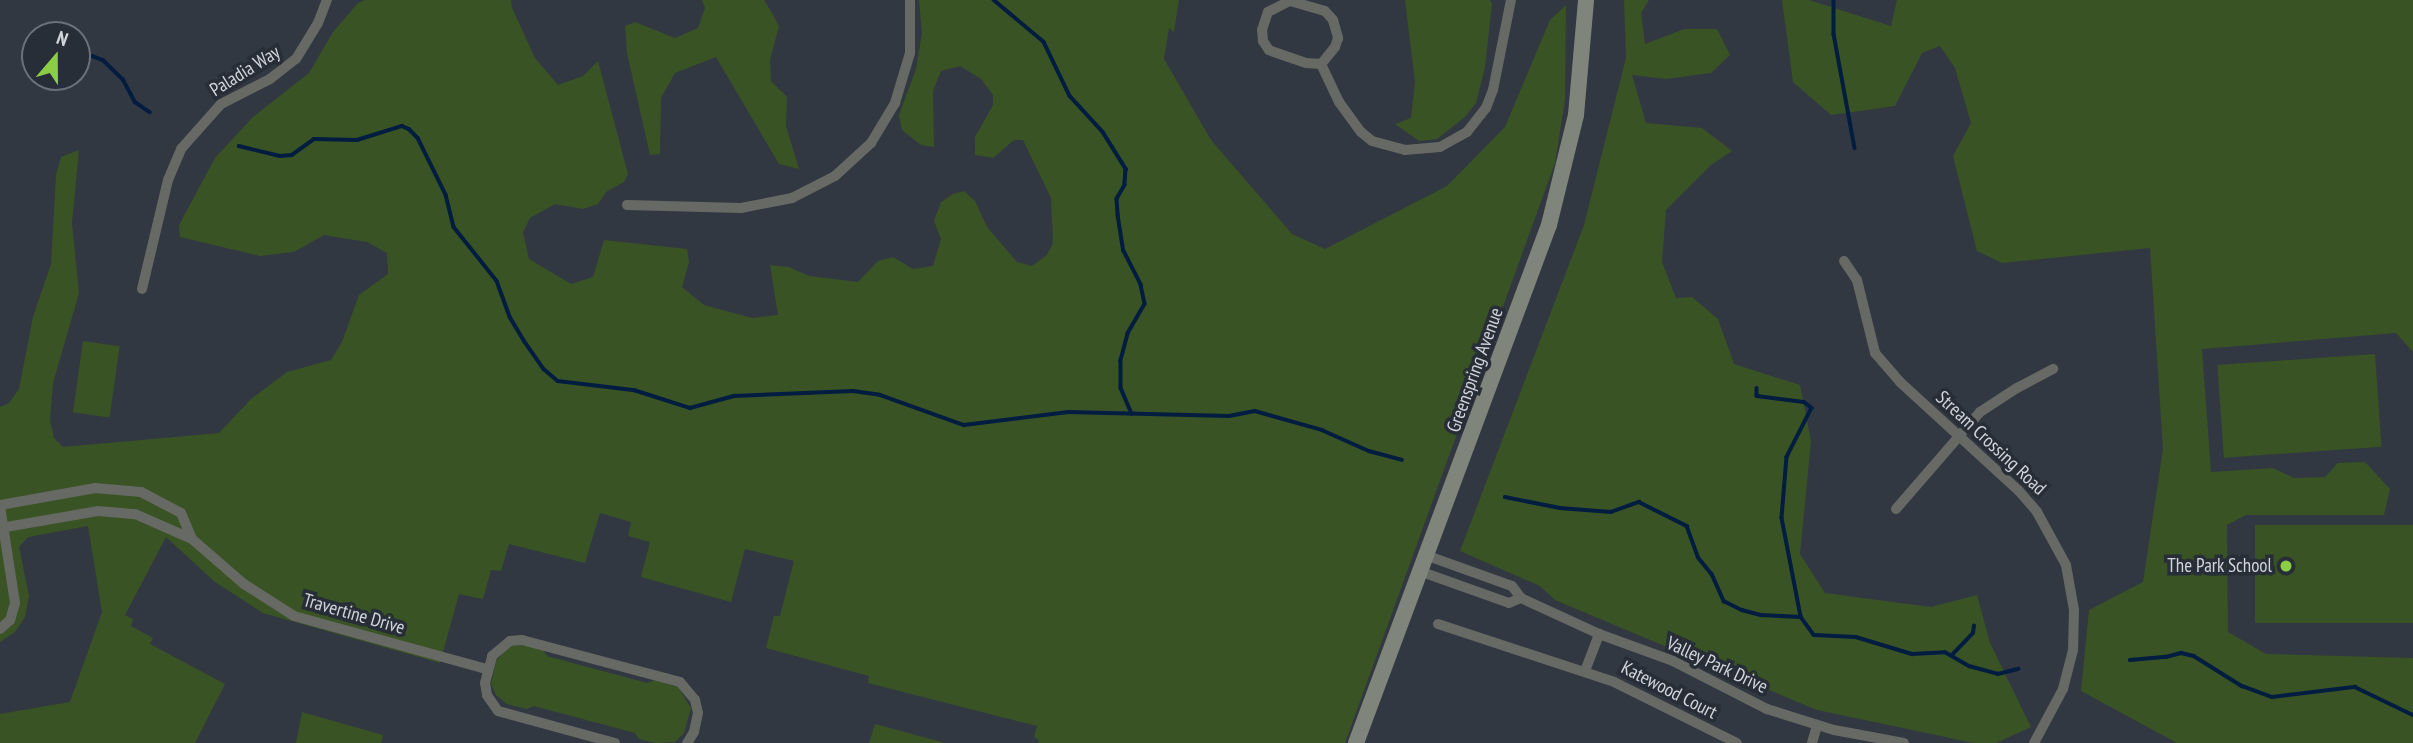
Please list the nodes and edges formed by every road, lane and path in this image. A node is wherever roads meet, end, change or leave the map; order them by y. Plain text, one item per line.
1 (327, 0) edge
2 (911, 0) edge
3 (1511, 0) edge
4 (1586, 0) edge
5 (1321, 64) junction
6 (627, 205) dead end
7 (1844, 261) dead end
8 (142, 289) dead end
9 (2053, 369) dead end
10 (1958, 435) junction
11 (0, 506) edge
12 (1896, 509) dead end
13 (2, 528) edge
14 (192, 539) junction
15 (1428, 556) junction
16 (1422, 572) junction
17 (1521, 598) junction
18 (1438, 624) dead end
19 (0, 629) edge
20 (1599, 634) junction
21 (487, 669) junction
22 (1585, 671) junction
23 (1817, 725) junction
24 (615, 743) edge
25 (687, 743) edge
26 (1356, 743) edge
27 (1737, 743) edge
28 (1812, 743) edge
29 (1904, 743) edge
30 (2034, 743) edge

1 - 8 street, Paladia Way
2 - 6 street
3 - 5 street
4 - 15 main road, Greenspring Avenue
5 - 5 street
7 - 10 street, Stream Crossing Road
9 - 10 street
10 - 12 street
10 - 30 street, Stream Crossing Road
11 - 13 street
11 - 14 street, Travertine Drive
13 - 14 street, Travertine Drive
13 - 19 street
14 - 21 street, Travertine Drive
15 - 16 main road, Greenspring Avenue
15 - 17 street, Valley Park Drive
16 - 17 street, Valley Park Drive
16 - 26 main road, Greenspring Avenue
17 - 20 street, Valley Park Drive
18 - 22 street, Katewood Court
20 - 22 street
20 - 23 street, Valley Park Drive
21 - 24 street
21 - 25 street
22 - 27 street, Katewood Court
23 - 28 street
23 - 29 street, Valley Park Drive

